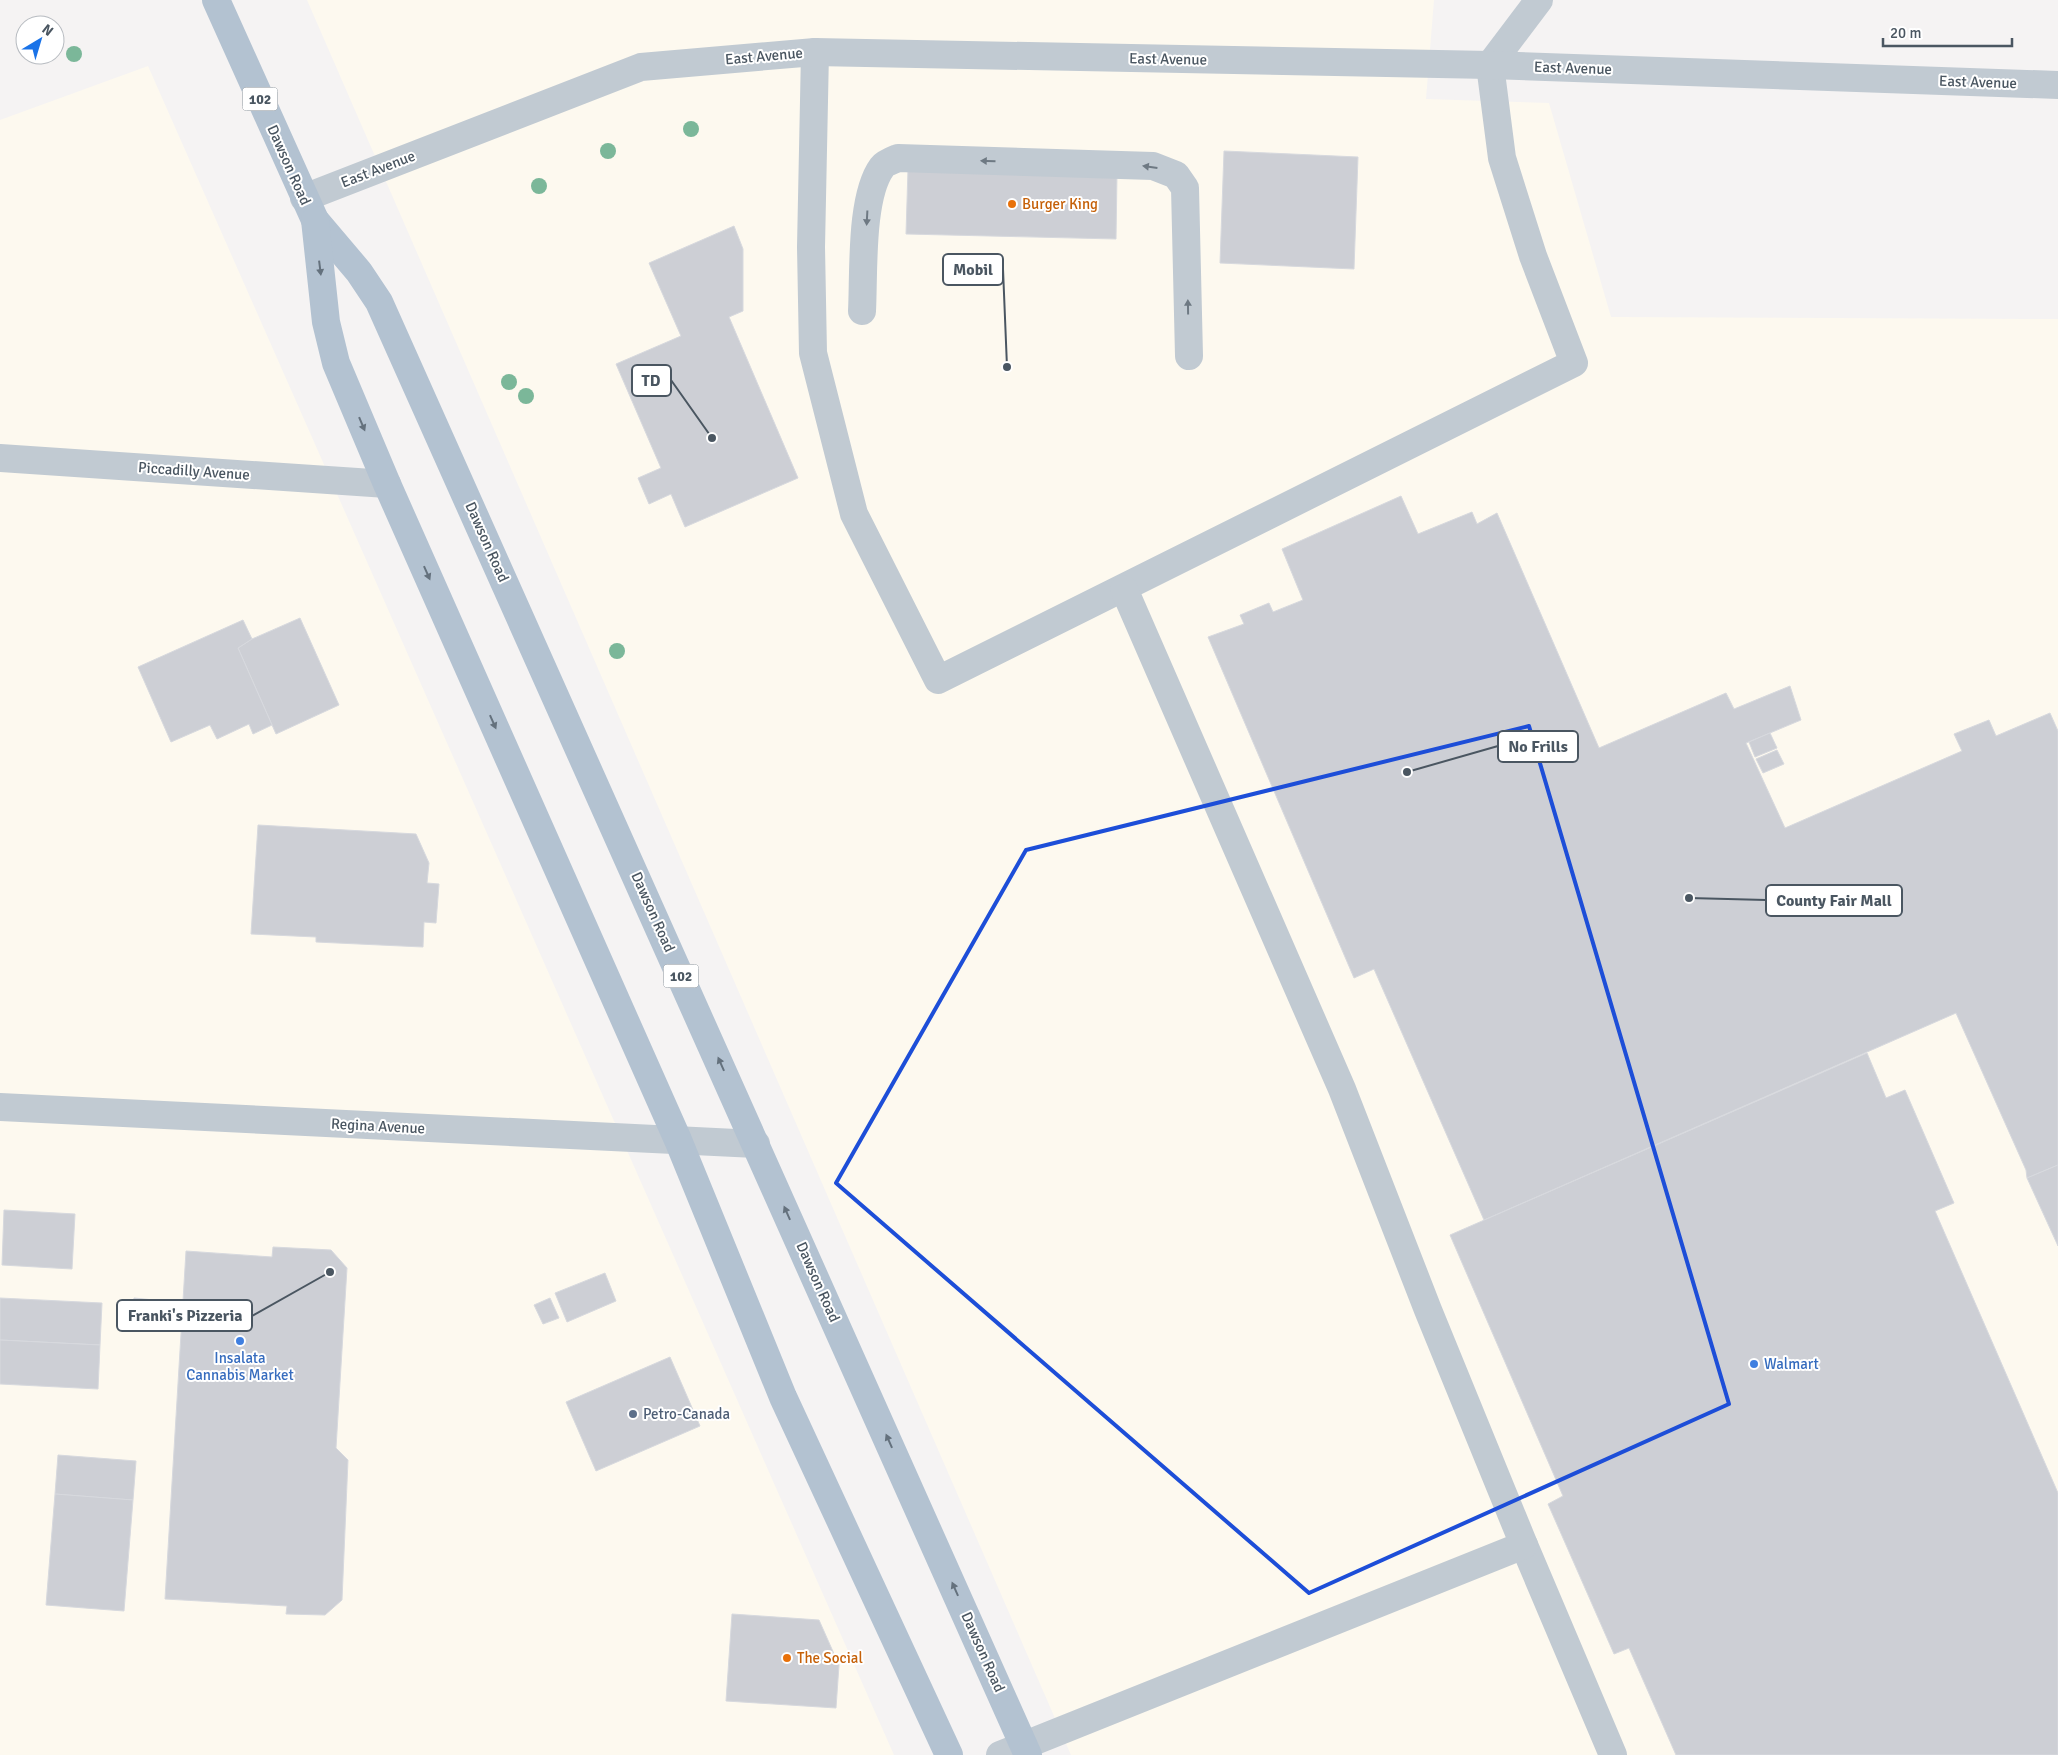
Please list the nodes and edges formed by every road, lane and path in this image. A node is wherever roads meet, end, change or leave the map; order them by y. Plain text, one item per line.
1 (216, 0) edge
2 (1539, 0) edge
3 (815, 52) junction
4 (1490, 65) junction
5 (2058, 84) edge
6 (309, 209) junction
7 (862, 311) dead end
8 (1189, 356) dead end
9 (0, 458) edge
10 (388, 484) junction
11 (1124, 589) junction
12 (0, 1107) edge
13 (678, 1140) junction
14 (756, 1144) junction
15 (1524, 1545) junction
16 (1017, 1752) edge
17 (949, 1755) edge
18 (1613, 1755) edge

1 - 6 main road, Dawson Road / 102
2 - 4 street
3 - 4 street, East Avenue
3 - 6 street, East Avenue
3 - 11 street
4 - 5 street, East Avenue
4 - 11 street
6 -> 10 main road, Dawson Road / 102
14 -> 6 main road, Dawson Road / 102
8 -> 7 street
9 - 10 street, Piccadilly Avenue
10 -> 13 main road, Dawson Road / 102
11 - 15 street
12 - 13 street, Regina Avenue
13 - 14 street, Regina Avenue
13 - 17 main road, Dawson Road / 102
16 -> 14 main road, Dawson Road / 102
15 - 16 street
15 - 18 street

